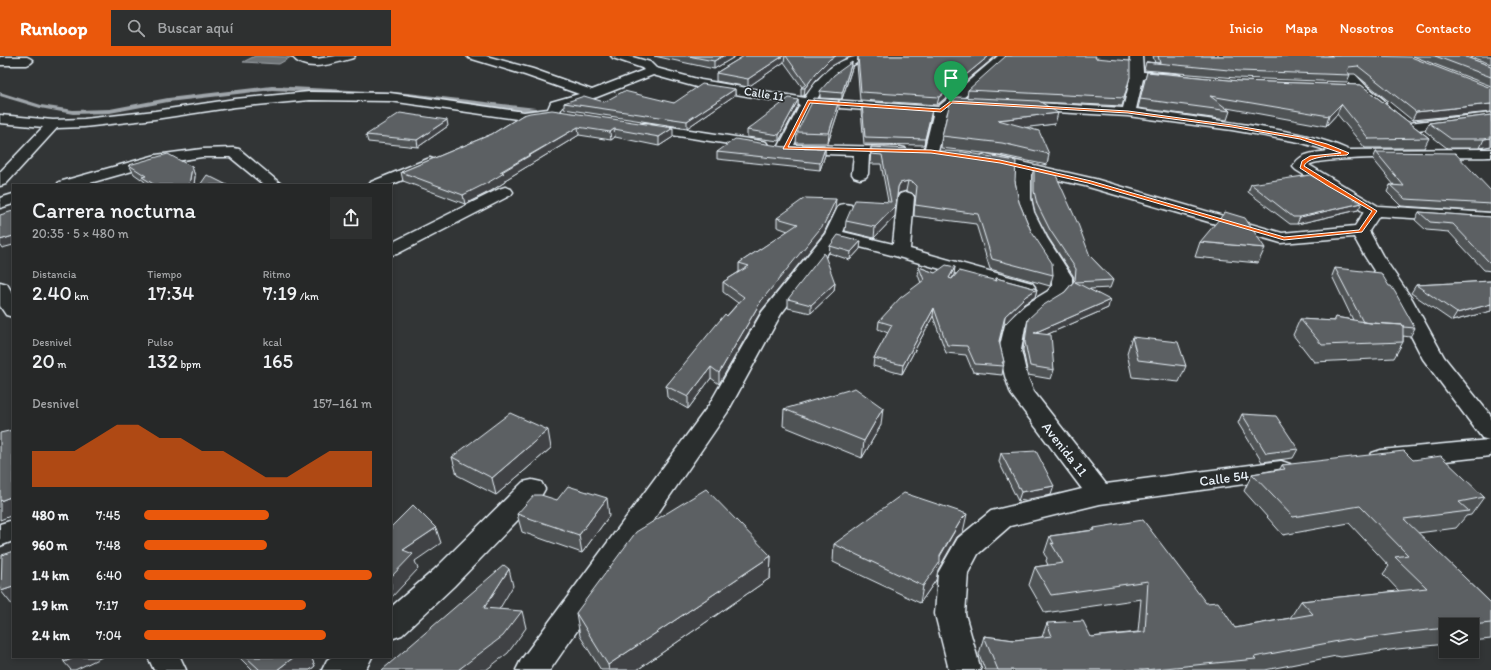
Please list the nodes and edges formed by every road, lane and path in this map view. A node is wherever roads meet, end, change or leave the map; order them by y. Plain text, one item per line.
1 (298, 56) edge
2 (349, 56) edge
3 (473, 56) edge
4 (617, 56) edge
5 (861, 56) edge
6 (1005, 56) edge
7 (1136, 56) edge
8 (1319, 58) edge
9 (1333, 58) junction
10 (1348, 59) edge
11 (27, 61) dead end
12 (0, 62) edge
13 (652, 71) junction
14 (1137, 75) junction
15 (713, 76) dead end
16 (1191, 80) edge
17 (700, 84) junction
18 (1345, 88) edge
19 (1361, 88) junction
20 (592, 94) junction
21 (808, 102) junction
22 (966, 103) edge
23 (1005, 105) edge
24 (946, 106) junction
25 (553, 112) junction
26 (1128, 112) junction
27 (568, 115) edge
28 (524, 116) junction
29 (1491, 117) edge
30 (0, 118) edge
31 (53, 124) junction
32 (635, 125) edge
33 (506, 127) edge
34 (1409, 127) junction
35 (785, 148) junction
36 (862, 150) junction
37 (931, 152) junction
38 (1491, 153) edge
39 (947, 154) edge
40 (1347, 154) junction
41 (1444, 155) junction
42 (970, 156) edge
43 (442, 158) edge
44 (1024, 167) junction
45 (860, 174) dead end
46 (104, 180) edge
47 (0, 181) edge
48 (73, 184) edge
49 (273, 184) edge
50 (379, 184) edge
51 (505, 192) dead end
52 (906, 197) dead end
53 (12, 199) edge
54 (0, 202) edge
55 (845, 209) dead end
56 (1374, 211) junction
57 (1491, 218) edge
58 (1360, 231) junction
59 (833, 235) junction
60 (392, 249) edge
61 (901, 252) junction
62 (0, 288) edge
63 (1056, 296) junction
64 (12, 309) edge
65 (1491, 432) edge
66 (1491, 448) edge
67 (1362, 461) edge
68 (1307, 467) edge
69 (532, 489) dead end
70 (1100, 494) junction
71 (12, 530) edge
72 (0, 535) edge
73 (392, 625) edge
74 (164, 658) edge
75 (355, 658) edge
76 (170, 670) edge
77 (338, 670) edge
78 (532, 670) edge
79 (966, 670) edge

1 - 2 street
3 - 20 street
4 - 13 street, Calle 11
5 - 21 street
6 - 24 street
7 - 14 street
8 - 9 street
9 - 10 street
9 - 19 street
11 - 12 street
13 - 17 street, Calle 11
13 - 20 street
14 - 16 street
14 - 26 street
15 - 17 street
17 - 21 street, Calle 11
18 - 19 street
19 - 34 street
20 - 25 street
21 - 24 street, Calle 11
21 - 35 street
22 - 24 street, Calle 11
23 - 26 street
24 - 37 street
25 - 27 street
25 - 28 street
26 - 40 street
28 - 31 street
28 - 33 street
29 - 34 street
30 - 31 street
31 - 47 street
32 - 35 street
34 - 41 street
35 - 36 street
36 - 37 street
36 - 45 street
37 - 39 street
38 - 41 street
40 - 41 street
40 - 56 street
42 - 44 street
43 - 50 street
44 - 58 street
44 - 63 street
46 - 48 street
46 - 49 street
51 - 60 street
52 - 61 street
53 - 54 street
55 - 59 street
56 - 57 street
56 - 58 street
58 - 65 street
59 - 61 street
59 - 78 street
61 - 63 street
62 - 64 street
63 - 70 street, Avenida 11
66 - 67 street
68 - 70 street, Calle 54
69 - 73 street
70 - 79 street, Avenida 11
71 - 72 street
74 - 76 street
75 - 77 street

